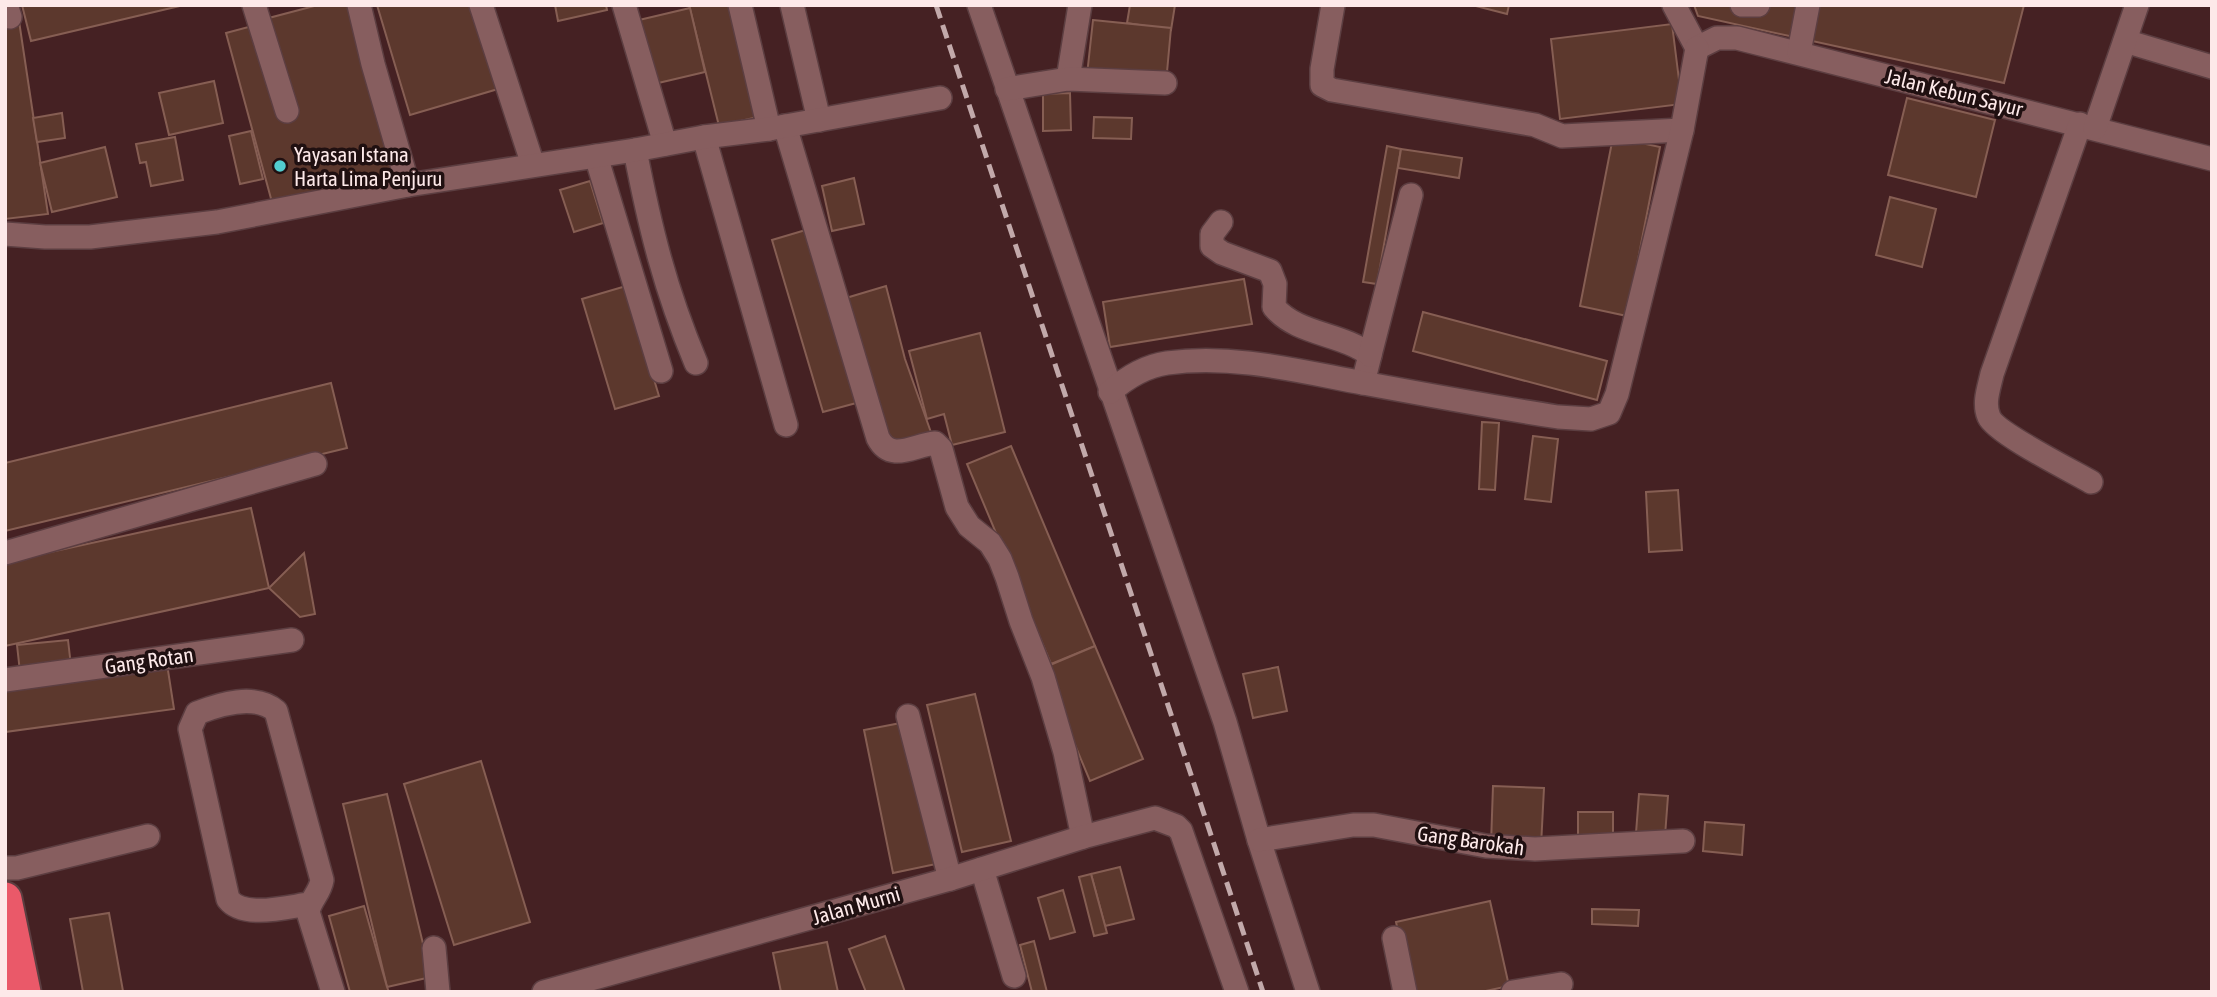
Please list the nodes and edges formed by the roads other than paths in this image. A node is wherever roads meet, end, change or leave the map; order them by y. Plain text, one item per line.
1 (254, 5) edge
2 (359, 5) edge
3 (481, 5) edge
4 (624, 5) edge
5 (740, 5) edge
6 (792, 5) edge
7 (979, 5) edge
8 (1080, 5) edge
9 (1334, 5) edge
10 (1674, 5) edge
11 (1741, 5) edge
12 (1758, 5) edge
13 (1808, 5) edge
14 (2137, 5) edge
15 (2125, 41) junction
16 (1697, 48) junction
17 (1799, 52) junction
18 (2212, 67) edge
19 (1068, 79) junction
20 (1165, 83) dead end
21 (1007, 89) junction
22 (940, 98) dead end
23 (287, 111) dead end
24 (819, 120) junction
25 (2087, 126) junction
26 (777, 127) junction
27 (1682, 130) junction
28 (704, 137) junction
29 (665, 144) junction
30 (635, 150) junction
31 (596, 156) junction
32 (2212, 159) edge
33 (533, 164) junction
34 (408, 185) junction
35 (1411, 195) dead end
36 (1221, 222) dead end
37 (5, 234) edge
38 (1370, 355) junction
39 (696, 363) dead end
40 (661, 371) dead end
41 (1363, 383) junction
42 (1111, 392) junction
43 (786, 425) dead end
44 (314, 464) dead end
45 (2091, 482) dead end
46 (5, 554) edge
47 (292, 640) dead end
48 (5, 680) edge
49 (908, 716) dead end
50 (148, 836) dead end
51 (1083, 837) junction
52 (1259, 840) junction
53 (1683, 841) dead end
54 (5, 868) edge
55 (982, 869) junction
56 (950, 879) junction
57 (5, 899) edge
58 (309, 904) junction
59 (1395, 938) dead end
60 (10, 945) edge
61 (434, 948) dead end
62 (1014, 976) dead end
63 (1561, 984) dead end
64 (24, 992) edge
65 (334, 992) edge
66 (438, 992) edge
67 (544, 992) edge
68 (1237, 992) edge
69 (1308, 992) edge
70 (1405, 992) edge
71 (1513, 992) edge

1 - 23 street
2 - 34 street
3 - 33 street
4 - 29 street
5 - 26 street
6 - 24 street
7 - 21 street
8 - 19 street
9 - 27 street
10 - 16 street
11 - 12 street
13 - 17 street
14 - 15 street
15 - 18 street
15 - 25 street
16 - 17 street, Jalan Kebun Sayur
16 - 27 street
17 - 25 street, Jalan Kebun Sayur
19 - 20 street
19 - 21 street
21 - 42 street
22 - 24 street
24 - 26 street
25 - 32 street, Jalan Kebun Sayur
25 - 45 street
26 - 28 street
26 - 51 street
27 - 41 street
28 - 29 street
28 - 43 street
29 - 30 street
30 - 31 street
30 - 39 street
31 - 33 street
31 - 40 street
33 - 34 street
34 - 37 street
35 - 38 street
36 - 38 street
38 - 41 street
41 - 42 street
42 - 52 street
44 - 46 street
47 - 48 street, Gang Rotan
49 - 56 street
50 - 54 street
51 - 55 street, Jalan Murni
51 - 68 street, Jalan Murni
52 - 53 street, Gang Barokah
52 - 69 street
55 - 56 street, Jalan Murni
55 - 62 street
56 - 67 street, Jalan Murni
57 - 60 highway
58 - 58 street
58 - 65 street
59 - 70 street
60 - 64 highway
61 - 66 street
63 - 71 street

